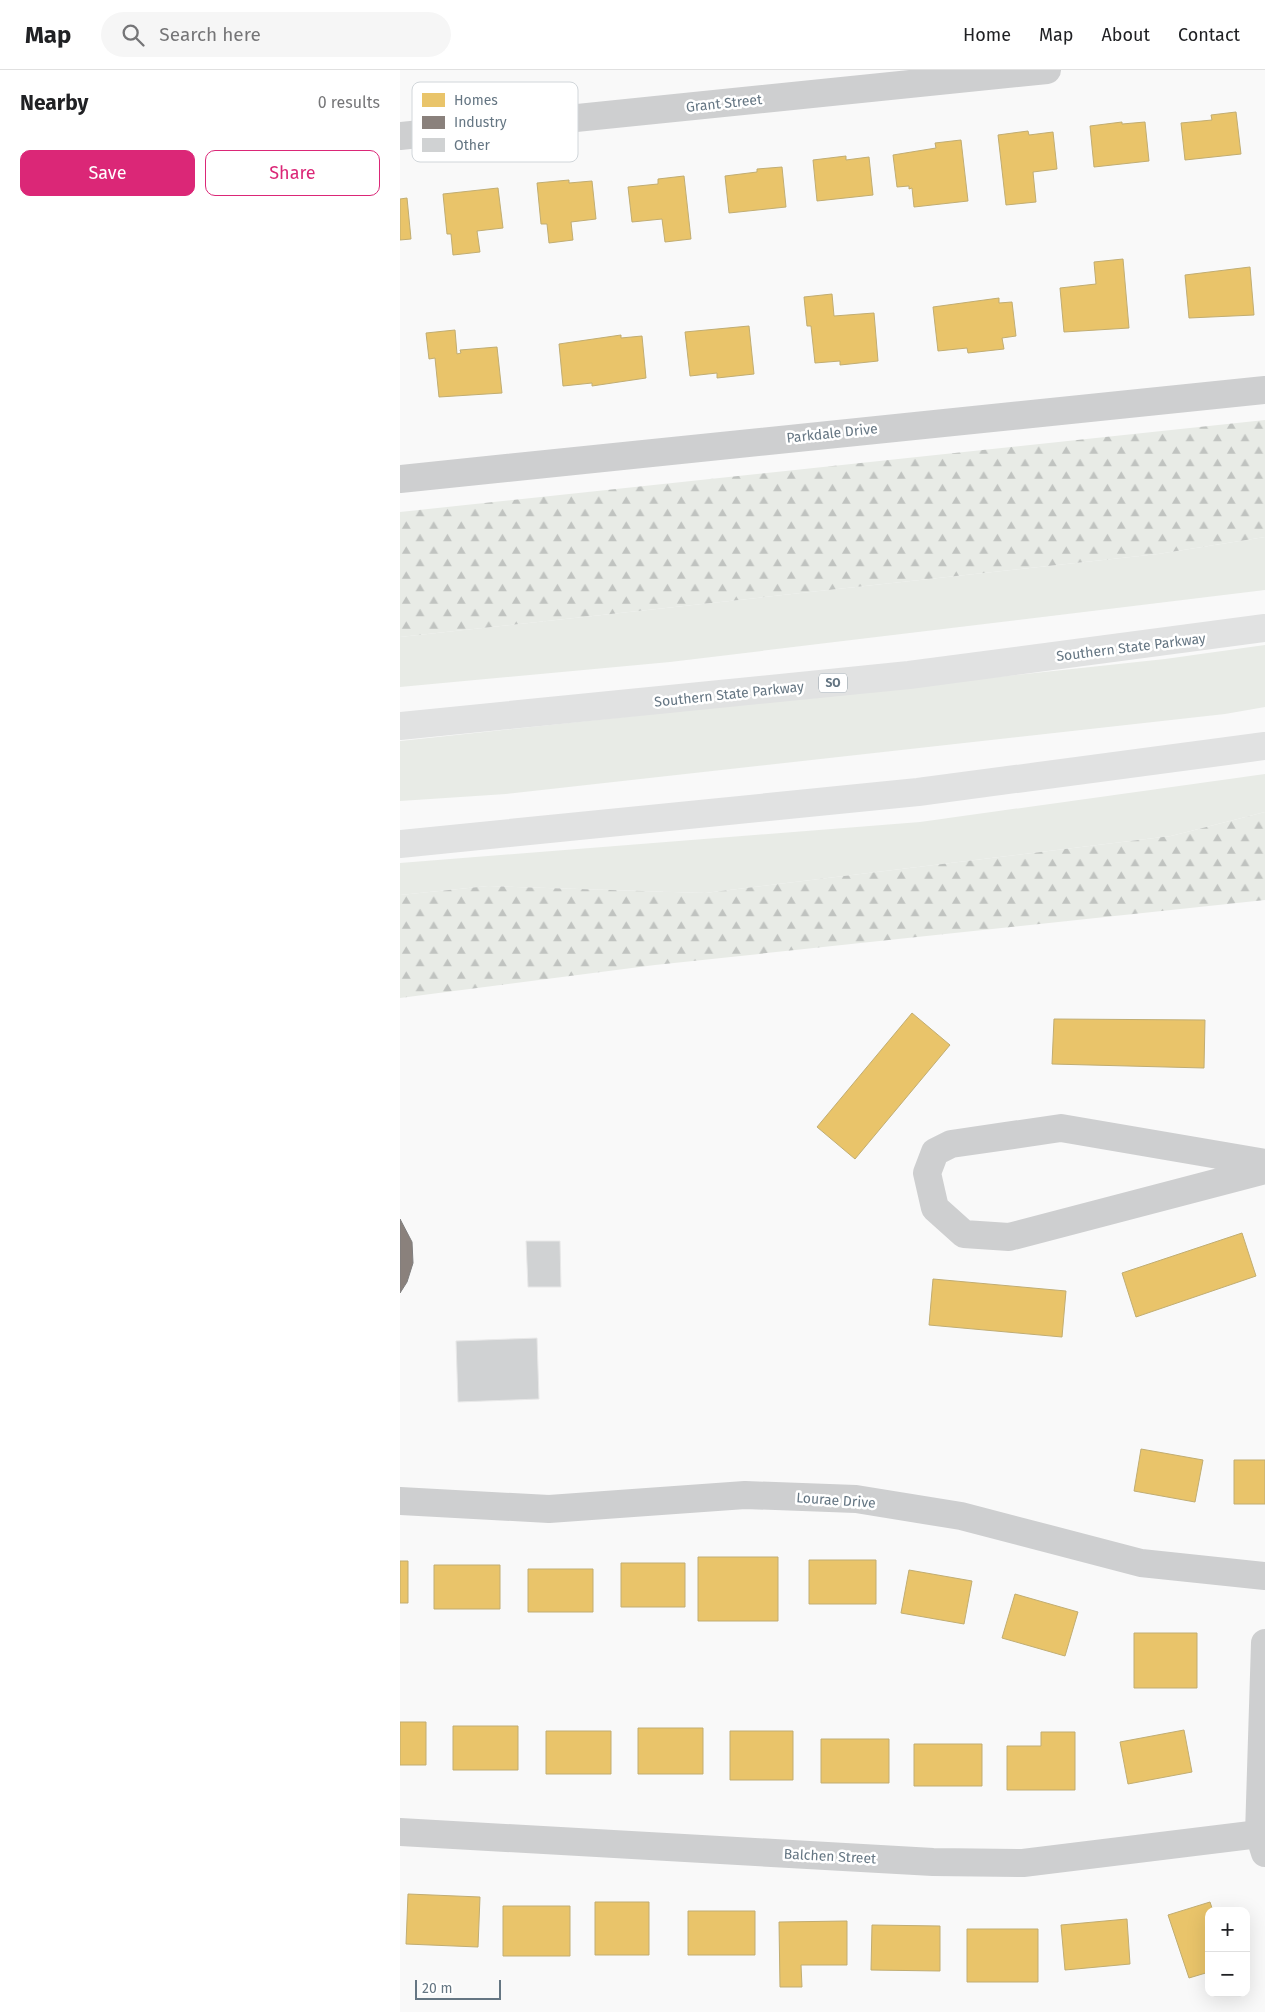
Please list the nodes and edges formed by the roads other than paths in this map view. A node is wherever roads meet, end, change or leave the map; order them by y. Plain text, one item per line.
1 (1047, 70) edge
2 (578, 118) edge
3 (1265, 390) edge
4 (400, 479) edge
5 (1265, 628) edge
6 (400, 726) edge
7 (1265, 746) edge
8 (400, 844) edge
9 (1265, 1163) edge
10 (1265, 1170) edge
11 (400, 1501) edge
12 (1265, 1576) edge
13 (1265, 1642) edge
14 (400, 1832) edge
15 (1262, 1844) edge

1 - 2 street, Grant Street
3 - 4 street, Parkdale Drive
5 - 6 highway, Southern State Parkway / SO
7 - 8 highway
9 - 10 street
11 - 12 street, Lourae Drive
13 - 15 street
14 - 15 street, Balchen Street

